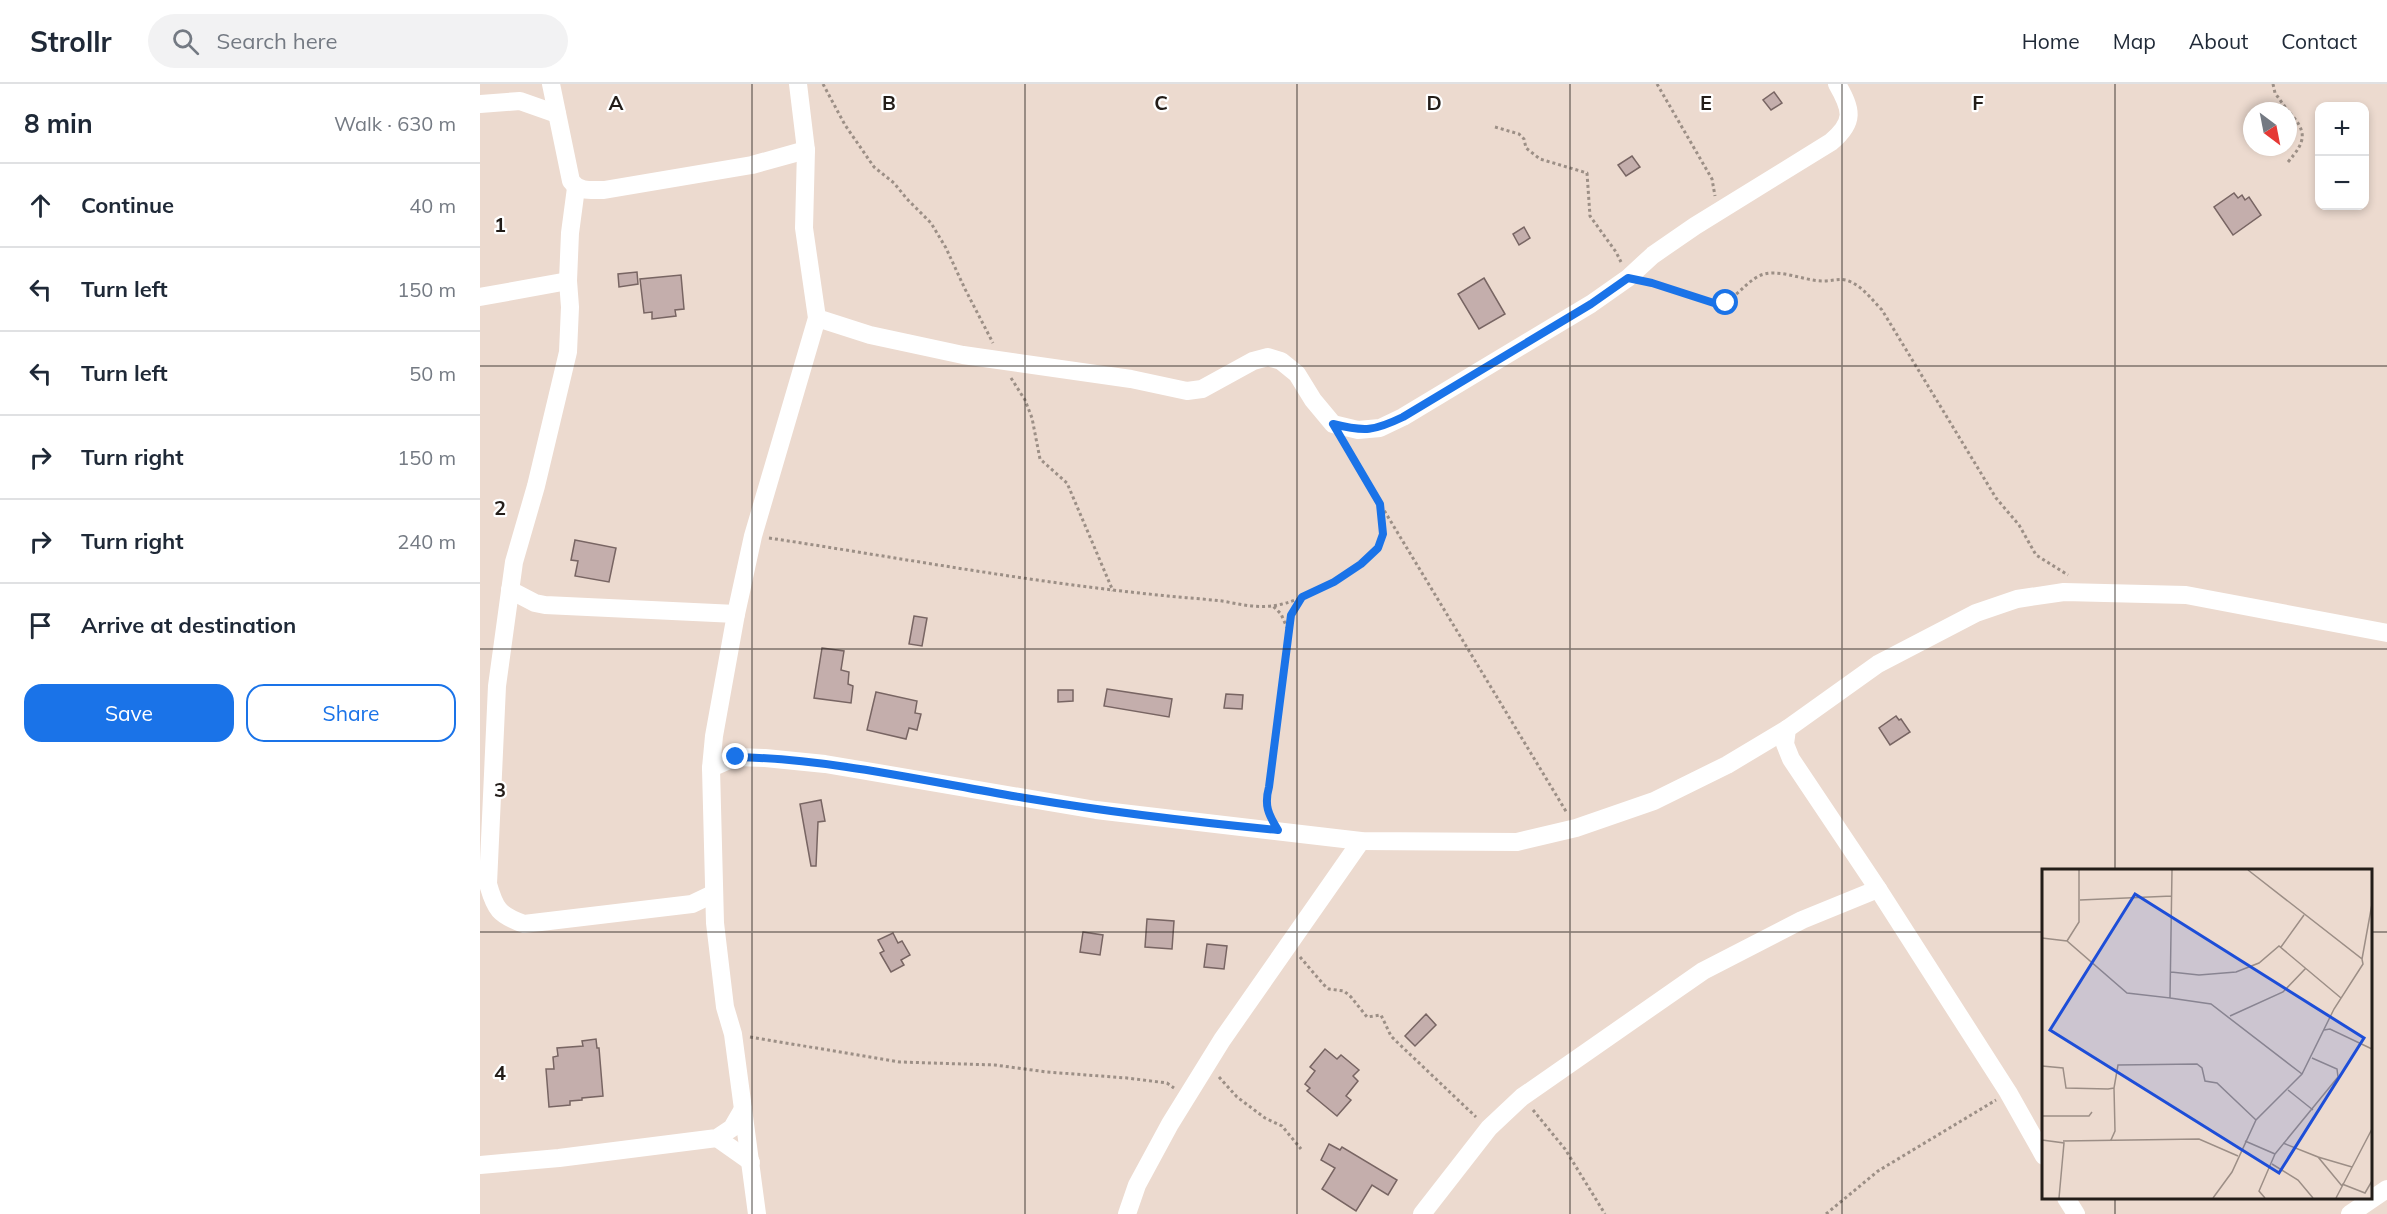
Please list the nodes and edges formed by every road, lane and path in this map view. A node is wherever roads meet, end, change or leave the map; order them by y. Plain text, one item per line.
1 (551, 84) edge
2 (798, 84) edge
3 (823, 84) edge
4 (1657, 84) edge
5 (1837, 84) edge
6 (2273, 84) edge
7 (2282, 102) edge
8 (480, 104) edge
9 (557, 114) junction
10 (2297, 121) edge
11 (1495, 127) dead end
12 (806, 150) junction
13 (2297, 152) edge
14 (2293, 156) edge
15 (2288, 162) dead end
16 (576, 188) junction
17 (1716, 213) junction
18 (1628, 278) junction
19 (568, 280) junction
20 (480, 297) edge
21 (817, 318) junction
22 (1002, 360) junction
23 (1333, 424) junction
24 (1380, 504) junction
25 (753, 536) junction
26 (2071, 577) dead end
27 (510, 590) junction
28 (1113, 591) junction
29 (1302, 597) junction
30 (1273, 606) junction
31 (736, 614) junction
32 (1289, 632) junction
33 (2387, 633) edge
34 (1787, 729) junction
35 (714, 736) junction
36 (736, 757) junction
37 (711, 768) junction
38 (1576, 828) junction
39 (1278, 830) junction
40 (1361, 841) junction
41 (1878, 889) junction
42 (713, 894) junction
43 (692, 904) junction
44 (715, 923) junction
45 (1289, 945) junction
46 (734, 1034) junction
47 (1206, 1066) junction
48 (2008, 1092) junction
49 (1522, 1097) junction
50 (1185, 1101) junction
51 (743, 1109) junction
52 (1489, 1128) junction
53 (717, 1138) junction
54 (1301, 1149) dead end
55 (2042, 1154) edge
56 (751, 1162) junction
57 (480, 1165) edge
58 (2387, 1189) edge
59 (2067, 1199) edge
60 (757, 1214) edge
61 (1127, 1214) edge
62 (1422, 1214) edge
63 (1605, 1214) edge
64 (1826, 1214) edge
65 (2076, 1214) edge
66 (2350, 1214) edge

1 - 9 street
2 - 12 street
3 - 22 path
4 - 17 path
5 - 17 street
6 - 7 path
8 - 9 street
9 - 16 street
10 - 13 path
11 - 18 path
12 - 16 street
12 - 21 street
14 - 15 path
16 - 19 street
17 - 18 street
18 - 23 street
18 - 26 path
19 - 20 street
19 - 27 street
21 - 22 street
21 - 25 street
22 - 23 street
22 - 28 path
23 - 24 path
24 - 29 path
24 - 38 path
25 - 28 path
25 - 31 street
27 - 31 street
27 - 43 street
28 - 30 path
29 - 30 path
29 - 32 path
30 - 32 path
31 - 35 street
32 - 39 path
33 - 34 street
34 - 38 street
34 - 41 street
35 - 36 street
35 - 37 street
36 - 37 street
36 - 39 street
37 - 42 street
38 - 40 street
39 - 40 street
40 - 45 street
41 - 48 street
41 - 49 street
42 - 43 street
42 - 44 street
43 - 44 street
44 - 46 street
45 - 47 street
45 - 52 path
46 - 50 path
46 - 51 street
47 - 50 street
47 - 54 path
48 - 55 street
48 - 64 path
49 - 52 street
49 - 63 path
50 - 61 street
51 - 53 street
51 - 56 street
52 - 62 street
53 - 56 street
53 - 57 street
56 - 60 street
58 - 66 street
59 - 65 street

